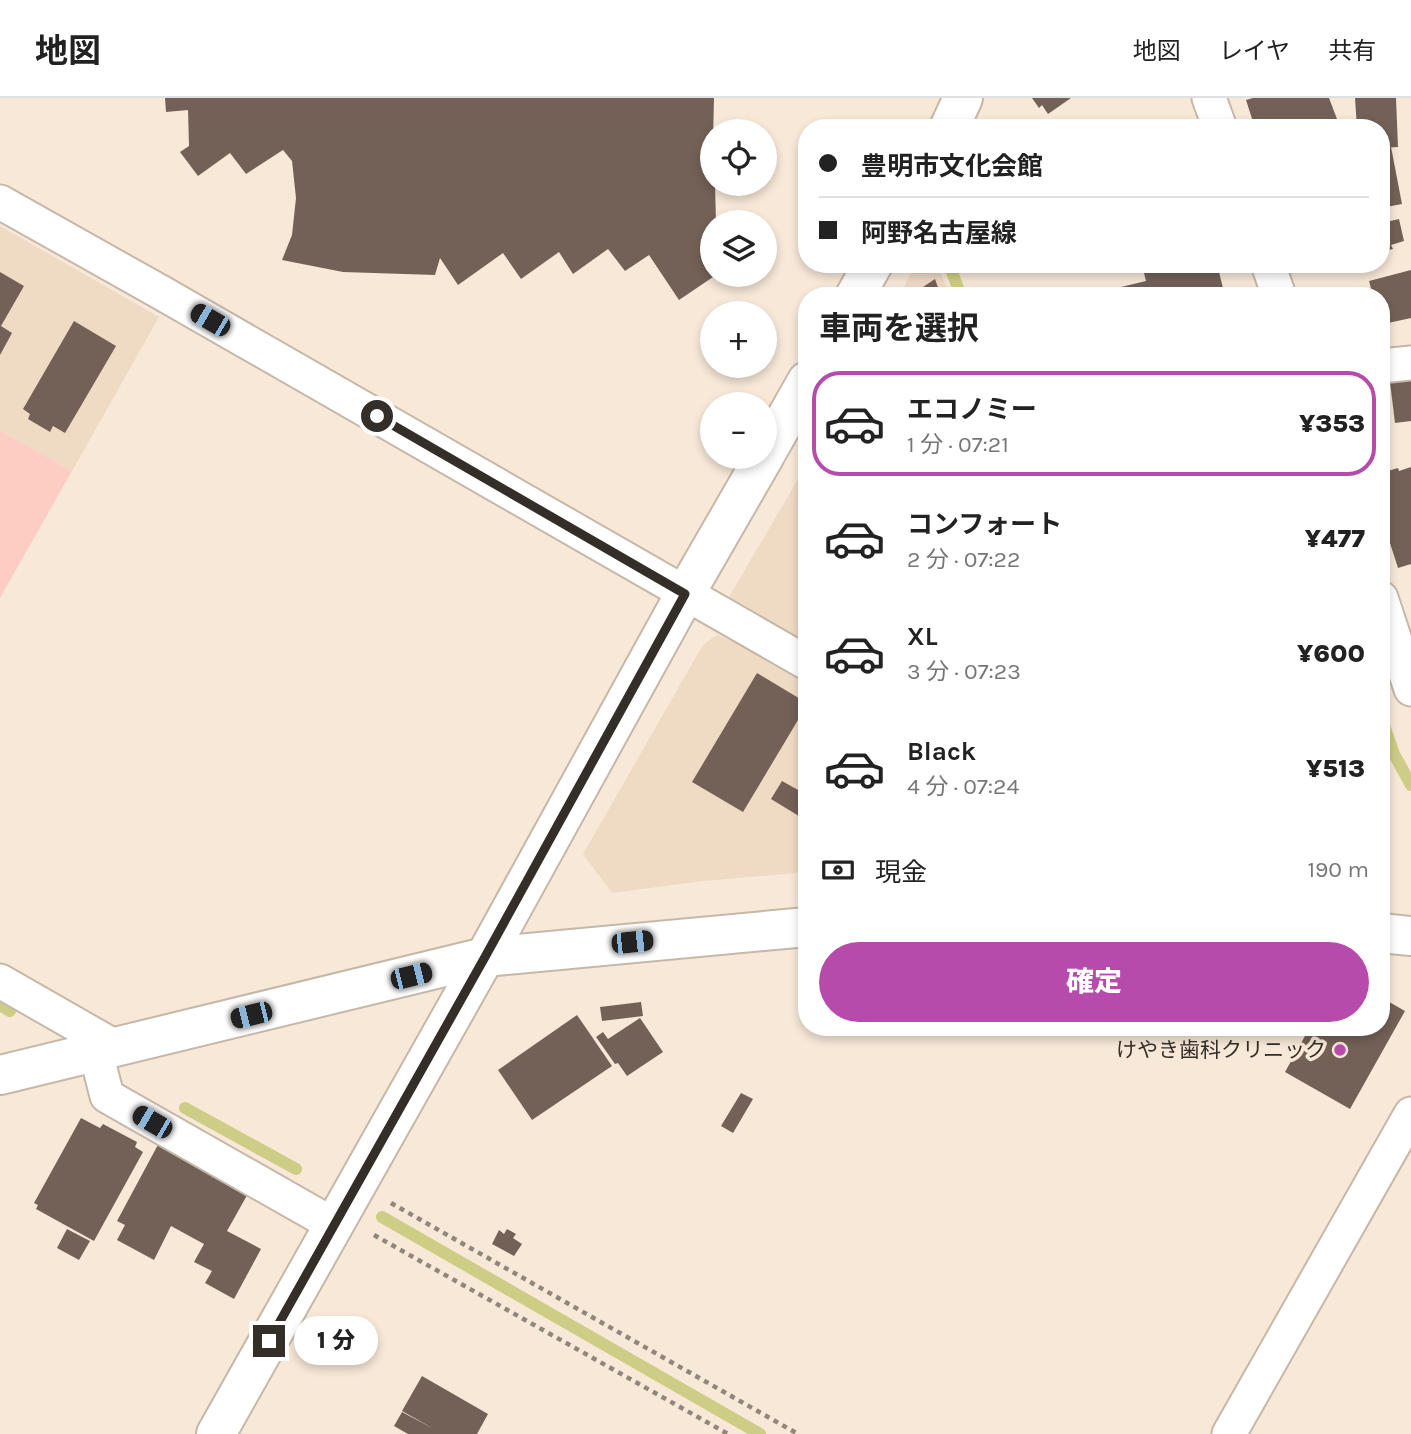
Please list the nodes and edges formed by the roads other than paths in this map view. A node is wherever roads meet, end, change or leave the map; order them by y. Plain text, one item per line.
1 (963, 98) edge
2 (1209, 98) edge
3 (953, 119) edge
4 (1217, 119) edge
5 (0, 202) edge
6 (1411, 363) edge
7 (1390, 365) edge
8 (798, 397) edge
9 (777, 433) edge
10 (757, 469) edge
11 (685, 594) junction
12 (1390, 625) edge
13 (798, 658) edge
14 (1411, 689) edge
15 (798, 929) edge
16 (1390, 934) edge
17 (1411, 936) edge
18 (485, 957) junction
19 (0, 981) edge
20 (107, 1050) junction
21 (0, 1075) edge
22 (1411, 1114) edge
23 (344, 1208) junction
24 (216, 1434) edge
25 (1229, 1434) edge

1 - 3 main road
2 - 4 street
5 - 11 street
6 - 7 street
8 - 9 main road
10 - 11 main road
11 - 13 street
11 - 18 main road
12 - 14 street
15 - 18 main road
16 - 17 main road
18 - 20 main road
18 - 23 main road
19 - 20 street
20 - 21 main road
20 - 23 street
22 - 25 street
23 - 24 main road

